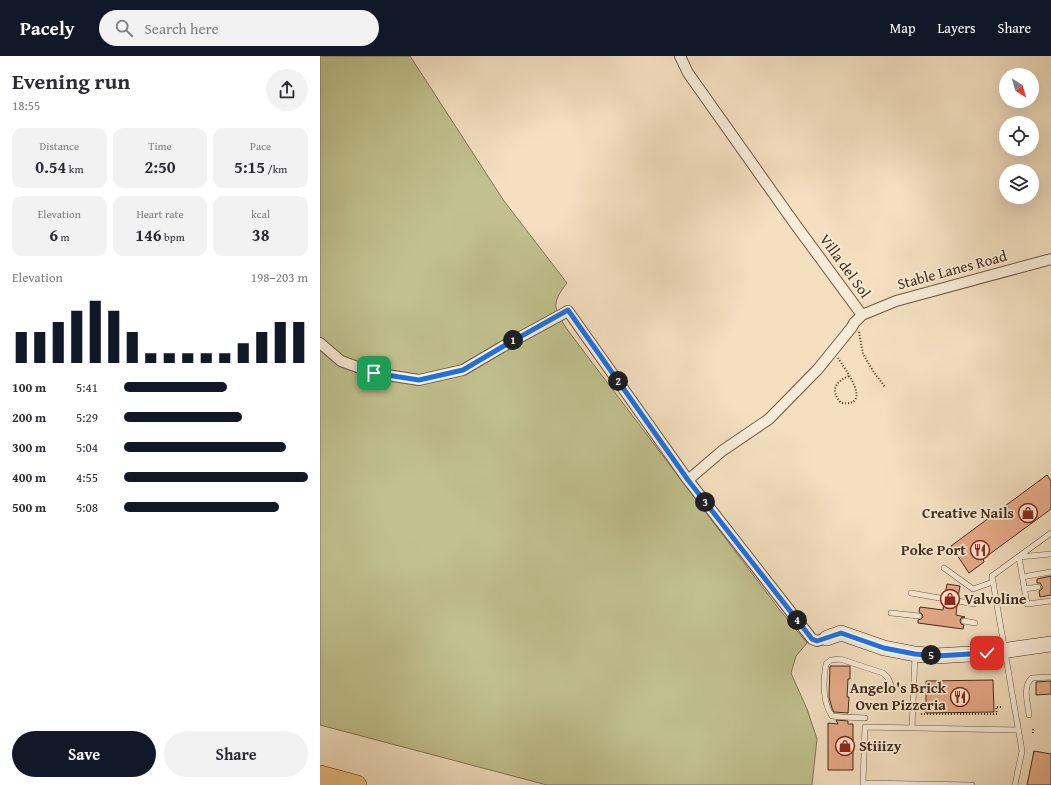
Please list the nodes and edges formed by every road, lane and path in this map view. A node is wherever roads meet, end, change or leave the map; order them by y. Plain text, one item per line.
1 (680, 56) edge
2 (1051, 259) edge
3 (862, 315) junction
4 (854, 322) junction
5 (320, 343) edge
6 (833, 350) junction
7 (850, 376) junction
8 (885, 387) dead end
9 (688, 480) junction
10 (1051, 533) edge
11 (1051, 554) edge
12 (1019, 557) junction
13 (944, 568) dead end
14 (1051, 572) edge
15 (1022, 577) junction
16 (993, 582) junction
17 (1038, 587) dead end
18 (1024, 589) junction
19 (911, 593) dead end
20 (945, 599) dead end
21 (958, 601) dead end
22 (1051, 601) edge
23 (974, 604) dead end
24 (891, 613) dead end
25 (919, 616) dead end
26 (964, 621) dead end
27 (975, 623) dead end
28 (826, 638) joint
29 (1051, 644) edge
30 (1004, 650) junction
31 (915, 654) junction
32 (1051, 677) edge
33 (891, 685) dead end
34 (1001, 707) dead end
35 (921, 714) dead end
36 (1029, 715) dead end
37 (865, 718) dead end
38 (912, 728) junction
39 (1033, 729) dead end
40 (1018, 730) junction
41 (1033, 734) dead end
42 (320, 775) edge
43 (885, 784) edge
44 (357, 785) edge
45 (972, 785) edge
46 (1015, 785) edge

1 - 3 street, Villa del Sol
2 - 3 street, Stable Lanes Road
3 - 4 street, Villa del Sol
4 - 6 street, Villa del Sol
4 - 8 path
5 - 9 street
6 - 7 path
6 - 9 street, Villa del Sol
7 - 7 path
9 - 28 street
10 - 12 lane
11 - 12 lane
12 - 15 lane
12 - 16 lane
13 - 16 lane
14 - 15 lane
15 - 18 lane
16 - 30 lane
17 - 18 lane
18 - 22 lane
19 - 20 lane
21 - 23 lane
24 - 25 lane
26 - 27 lane
28 - 31 street
29 - 30 street
30 - 31 street
30 - 40 lane
31 - 38 lane
32 - 36 lane
33 - 37 lane
34 - 35 path
38 - 40 lane
38 - 43 lane
39 - 41 path
40 - 46 lane
42 - 44 highway
43 - 45 lane

